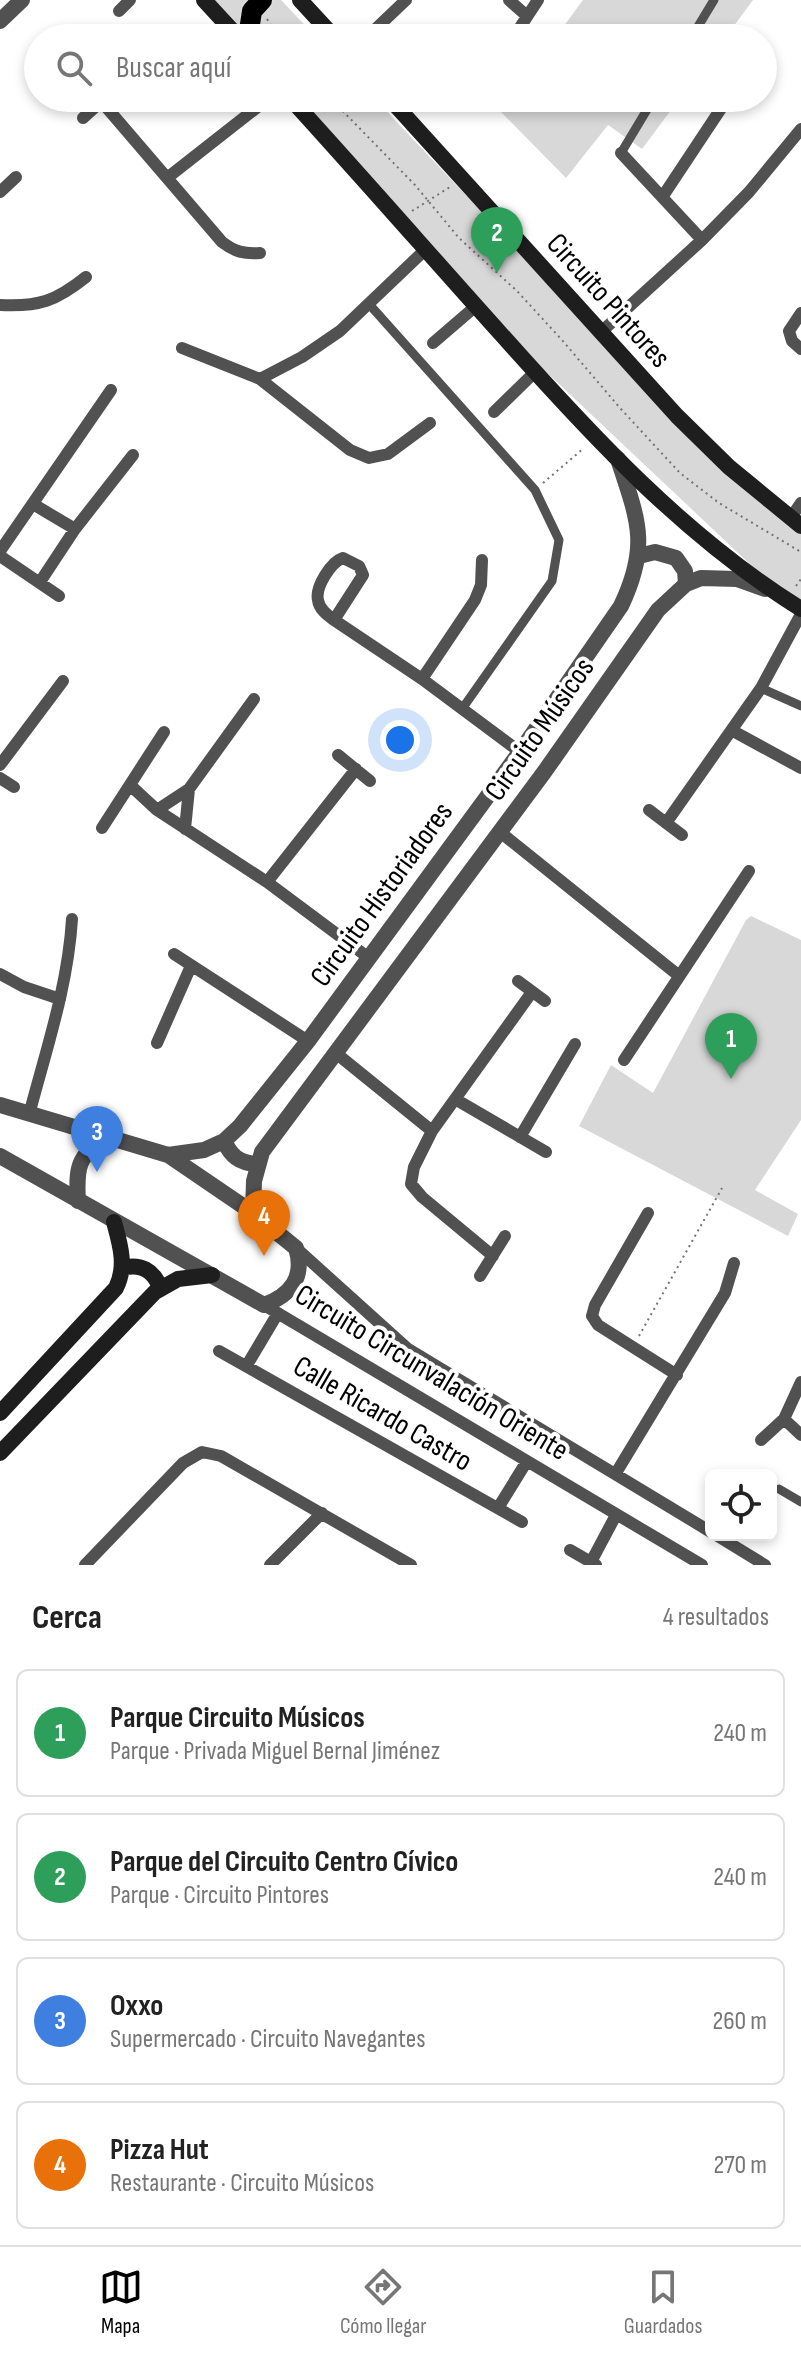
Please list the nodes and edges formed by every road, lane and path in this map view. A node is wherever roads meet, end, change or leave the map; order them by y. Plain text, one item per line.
1 (22, 0) edge
2 (130, 0) edge
3 (204, 0) edge
4 (262, 0) edge
5 (300, 0) edge
6 (406, 0) edge
7 (509, 0) edge
8 (538, 0) edge
9 (714, 0) edge
10 (119, 11) dead end
11 (527, 16) junction
12 (0, 21) edge
13 (226, 24) edge
14 (250, 24) edge
15 (322, 24) edge
16 (381, 24) edge
17 (522, 24) edge
18 (699, 24) edge
19 (89, 112) edge
20 (114, 112) edge
21 (251, 112) edge
22 (303, 112) edge
23 (345, 112) edge
24 (401, 112) edge
25 (646, 112) edge
26 (719, 112) edge
27 (83, 118) dead end
28 (801, 129) edge
29 (621, 153) joint
30 (16, 177) dead end
31 (167, 178) junction
32 (462, 180) junction
33 (0, 192) edge
34 (663, 196) junction
35 (428, 201) junction
36 (400, 219) junction
37 (702, 240) junction
38 (426, 249) junction
39 (260, 253) dead end
40 (86, 277) dead end
41 (369, 304) junction
42 (0, 305) edge
43 (476, 306) junction
44 (801, 313) edge
45 (600, 333) junction
46 (433, 343) dead end
47 (182, 348) dead end
48 (801, 349) edge
49 (535, 372) junction
50 (260, 379) junction
51 (111, 390) dead end
52 (494, 412) dead end
53 (430, 423) dead end
54 (584, 448) dead end
55 (133, 455) dead end
56 (618, 459) junction
57 (535, 490) junction
58 (801, 503) edge
59 (33, 504) junction
60 (795, 523) edge
61 (75, 529) junction
62 (801, 552) edge
63 (0, 554) edge
64 (639, 556) junction
65 (482, 560) dead end
66 (40, 582) junction
67 (686, 584) junction
68 (775, 593) junction
69 (59, 596) dead end
70 (801, 612) edge
71 (334, 620) junction
72 (422, 679) junction
73 (63, 681) dead end
74 (761, 688) junction
75 (254, 699) dead end
76 (801, 706) edge
77 (462, 709) junction
78 (733, 731) junction
79 (164, 732) dead end
80 (520, 752) junction
81 (338, 755) dead end
82 (0, 765) edge
83 (801, 768) edge
84 (356, 769) junction
85 (0, 778) edge
86 (370, 781) dead end
87 (130, 785) junction
88 (14, 787) dead end
89 (189, 789) junction
90 (157, 810) junction
91 (649, 810) dead end
92 (666, 823) junction
93 (102, 828) dead end
94 (185, 829) junction
95 (500, 832) junction
96 (682, 835) dead end
97 (749, 871) dead end
98 (267, 882) junction
99 (72, 919) dead end
100 (174, 954) dead end
101 (369, 958) junction
102 (191, 966) junction
103 (0, 974) edge
104 (678, 975) junction
105 (518, 981) dead end
106 (532, 992) junction
107 (60, 999) junction
108 (545, 1001) dead end
109 (308, 1041) junction
110 (157, 1043) dead end
111 (575, 1044) dead end
112 (337, 1054) junction
113 (624, 1060) dead end
114 (455, 1099) junction
115 (0, 1105) edge
116 (29, 1115) junction
117 (432, 1131) junction
118 (520, 1137) junction
119 (109, 1138) junction
120 (224, 1141) junction
121 (546, 1152) dead end
122 (168, 1155) junction
123 (0, 1156) edge
124 (257, 1164) junction
125 (722, 1188) dead end
126 (78, 1201) junction
127 (253, 1213) junction
128 (648, 1213) dead end
129 (114, 1222) junction
130 (505, 1236) dead end
131 (296, 1248) junction
132 (493, 1256) junction
133 (734, 1263) dead end
134 (122, 1268) junction
135 (212, 1275) junction
136 (480, 1276) dead end
137 (160, 1288) junction
138 (271, 1309) junction
139 (632, 1348) junction
140 (219, 1351) dead end
141 (247, 1365) junction
142 (677, 1375) junction
143 (801, 1382) edge
144 (7, 1396) edge
145 (0, 1413) edge
146 (784, 1419) junction
147 (801, 1435) edge
148 (761, 1440) dead end
149 (0, 1453) edge
150 (527, 1461) junction
151 (616, 1473) junction
152 (779, 1489) dead end
153 (801, 1502) edge
154 (498, 1508) junction
155 (322, 1513) junction
156 (616, 1515) junction
157 (522, 1522) dead end
158 (705, 1528) edge
159 (726, 1541) edge
160 (570, 1550) dead end
161 (594, 1564) edge
162 (85, 1565) edge
163 (270, 1565) edge
164 (411, 1565) edge
165 (702, 1565) edge
166 (765, 1565) edge

1 - 12 street
2 - 10 street
3 - 13 main road
4 - 14 main road
5 - 15 main road
6 - 16 street
7 - 11 street
8 - 11 street
9 - 18 street
11 - 17 street
19 - 27 street
20 - 31 street
21 - 31 street
22 - 36 main road, Circuito Historiadores
23 - 35 path
24 - 32 main road, Circuito Pintores
25 - 29 street
26 - 34 street
28 - 37 street
29 - 34 street
30 - 33 street
31 - 39 street
32 - 35 path
32 - 45 main road, Circuito Pintores
34 - 37 street
35 - 36 path
35 - 62 path
36 - 38 main road, Circuito Historiadores
37 - 45 street
38 - 41 street
38 - 43 main road, Circuito Historiadores
40 - 42 street
41 - 50 street
41 - 57 street
43 - 46 street
43 - 49 main road, Circuito Historiadores
44 - 48 street
45 - 60 main road, Circuito Pintores
47 - 50 street
49 - 52 street
49 - 56 main road, Circuito Historiadores
50 - 53 street
51 - 59 street
54 - 57 path
55 - 61 street
56 - 64 street, Circuito Historiadores
56 - 68 main road, Circuito Historiadores
57 - 77 street
58 - 60 street
59 - 61 street
59 - 63 street
61 - 66 street
63 - 66 street
64 - 67 street
64 - 80 street, Circuito Historiadores
65 - 72 street
66 - 69 street
67 - 68 street
67 - 95 street, Circuito Músicos
68 - 70 main road
70 - 74 street
71 - 71 street
71 - 72 street
72 - 77 street
73 - 82 street
74 - 76 street
74 - 78 street
75 - 89 street
77 - 80 street
78 - 83 street
78 - 92 street
79 - 87 street
80 - 101 street, Circuito Historiadores
81 - 84 street
84 - 86 street
84 - 98 street
85 - 88 street
87 - 90 street
87 - 93 street
89 - 90 street
89 - 94 street
90 - 94 street
91 - 92 street
92 - 96 street
94 - 98 street
95 - 104 street
95 - 112 street, Circuito Músicos
97 - 104 street
98 - 101 street
99 - 107 street
100 - 102 street
101 - 109 street, Circuito Historiadores
102 - 109 street
102 - 110 street
103 - 107 street
104 - 113 street
105 - 106 street
106 - 108 street
106 - 114 street
107 - 116 street
109 - 120 street, Circuito Historiadores
111 - 118 street
112 - 117 street
112 - 124 street, Circuito Músicos
114 - 117 street
114 - 118 street
115 - 116 street, Circuito Historiadores
116 - 119 street, Circuito Historiadores
117 - 132 street
118 - 121 street
119 - 122 street, Circuito Historiadores
119 - 126 street
120 - 122 street, Circuito Historiadores
120 - 124 street
122 - 127 street
123 - 126 street, Circuito Circunvalación Oriente
124 - 127 street, Circuito Músicos
125 - 139 path
126 - 129 street, Circuito Circunvalación Oriente
127 - 131 street
128 - 139 street
129 - 134 main road
129 - 135 street, Circuito Circunvalación Oriente
130 - 132 street
131 - 138 street
131 - 151 street
132 - 136 street
133 - 142 street
134 - 137 main road
134 - 144 main road
135 - 137 main road
135 - 138 street, Circuito Circunvalación Oriente
137 - 149 main road
138 - 141 street, Calle Ricardo Castro
138 - 150 street, Circuito Circunvalación Oriente
139 - 142 street
140 - 141 street
141 - 154 street, Calle Ricardo Castro
142 - 151 street
143 - 146 street
144 - 145 main road
146 - 147 street
146 - 148 street
150 - 154 street
150 - 156 street, Circuito Circunvalación Oriente
151 - 158 street
152 - 153 street
154 - 157 street, Calle Ricardo Castro
155 - 162 street
155 - 163 street
155 - 164 street
156 - 161 street
156 - 165 street, Circuito Circunvalación Oriente
159 - 166 street
160 - 161 street

